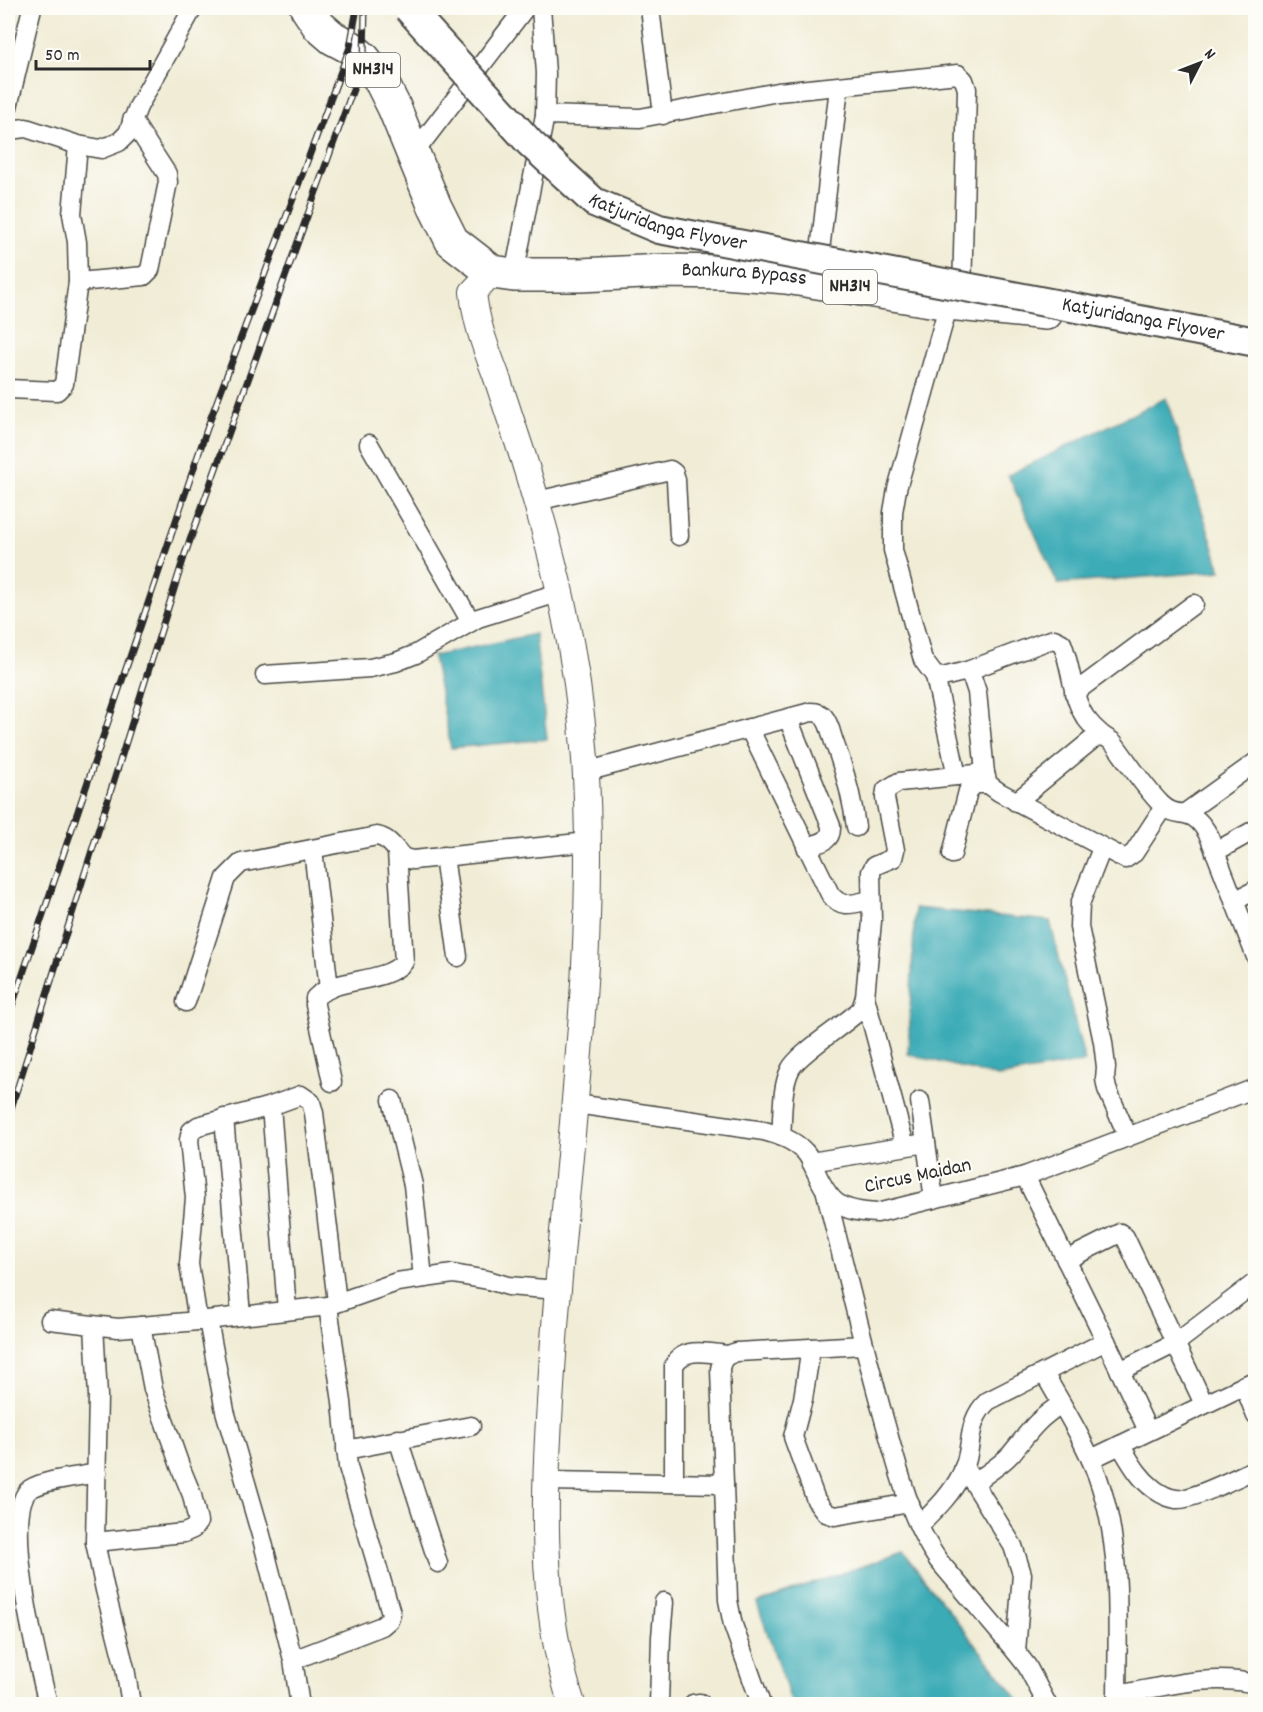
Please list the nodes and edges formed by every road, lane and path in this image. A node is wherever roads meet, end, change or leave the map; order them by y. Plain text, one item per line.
1 (32, 8) edge
2 (193, 8) edge
3 (307, 8) edge
4 (408, 8) edge
5 (525, 8) edge
6 (541, 8) edge
7 (650, 8) edge
8 (839, 87) junction
9 (8, 106) edge
10 (545, 115) junction
11 (663, 115) junction
12 (132, 120) junction
13 (8, 130) edge
14 (78, 145) junction
15 (414, 153) junction
16 (503, 274) junction
17 (78, 282) junction
18 (816, 282) junction
19 (955, 304) junction
20 (1256, 344) edge
21 (8, 389) edge
22 (369, 444) dead end
23 (537, 501) junction
24 (679, 536) dead end
25 (561, 592) junction
26 (1194, 604) dead end
27 (471, 622) junction
28 (967, 671) junction
29 (265, 675) dead end
30 (935, 676) junction
31 (1074, 693) junction
32 (788, 718) junction
33 (749, 728) junction
34 (1102, 735) junction
35 (1256, 762) edge
36 (585, 772) junction
37 (957, 776) junction
38 (986, 779) junction
39 (1017, 802) junction
40 (1164, 807) junction
41 (1185, 813) junction
42 (856, 827) dead end
43 (1256, 829) edge
44 (588, 842) junction
45 (807, 847) junction
46 (1102, 848) junction
47 (313, 849) junction
48 (397, 852) junction
49 (1215, 852) junction
50 (952, 854) dead end
51 (444, 856) junction
52 (1256, 890) edge
53 (871, 900) junction
54 (1234, 901) junction
55 (458, 957) dead end
56 (1256, 957) edge
57 (329, 989) junction
58 (865, 997) junction
59 (186, 1002) dead end
60 (332, 1082) dead end
61 (1253, 1094) edge
62 (392, 1100) dead end
63 (920, 1101) dead end
64 (576, 1104) junction
65 (271, 1106) junction
66 (224, 1119) junction
67 (781, 1136) junction
68 (1128, 1137) junction
69 (926, 1143) junction
70 (905, 1146) junction
71 (811, 1162) junction
72 (1025, 1176) junction
73 (825, 1193) junction
74 (934, 1199) junction
75 (1066, 1260) junction
76 (423, 1278) junction
77 (1256, 1282) edge
78 (558, 1290) junction
79 (332, 1304) junction
80 (287, 1310) junction
81 (241, 1316) junction
82 (50, 1320) dead end
83 (203, 1320) junction
84 (94, 1326) junction
85 (141, 1326) junction
86 (1106, 1341) junction
87 (1176, 1343) junction
88 (864, 1345) junction
89 (811, 1348) junction
90 (728, 1354) junction
91 (1120, 1371) junction
92 (1044, 1373) junction
93 (1250, 1382) edge
94 (1061, 1404) junction
95 (1204, 1404) junction
96 (1256, 1416) edge
97 (471, 1426) dead end
98 (1148, 1431) junction
99 (398, 1439) junction
100 (1120, 1445) junction
101 (346, 1450) junction
102 (1090, 1459) junction
103 (1256, 1469) edge
104 (97, 1473) junction
105 (969, 1475) junction
106 (548, 1480) junction
107 (674, 1483) junction
108 (724, 1484) junction
109 (909, 1503) junction
110 (919, 1527) junction
111 (95, 1542) junction
112 (438, 1563) dead end
113 (664, 1602) dead end
114 (1016, 1652) junction
115 (293, 1660) junction
116 (1256, 1684) edge
117 (1117, 1700) edge
118 (48, 1704) edge
119 (131, 1704) edge
120 (298, 1704) edge
121 (572, 1704) edge
122 (660, 1704) edge
123 (761, 1704) edge
124 (1047, 1704) edge

1 - 9 street
2 - 12 street
3 - 15 highway, NH314
4 - 20 main road, Katjuridanga Flyover, bridge
5 - 15 street
6 - 10 street
7 - 11 street
8 - 11 street
8 - 18 street
8 - 19 street
10 - 11 street
10 - 16 street
12 - 14 street
12 - 17 street
13 - 14 street
14 - 17 street
15 - 16 highway, NH314
16 - 18 highway, Bankura Bypass / NH314
16 - 23 street
17 - 21 street
18 - 19 highway, Bankura Bypass / NH314
19 - 20 highway, Bankura Bypass / NH314
19 - 30 street
22 - 27 street
23 - 24 street
23 - 25 street
25 - 27 street
25 - 36 street
26 - 31 street
27 - 29 street
28 - 30 street
28 - 31 street
28 - 38 street
30 - 37 street
31 - 34 street
32 - 33 street
32 - 42 street
32 - 45 street
33 - 36 street
33 - 45 street
34 - 39 street
34 - 40 street
35 - 41 street
36 - 44 street
37 - 38 street
37 - 53 street
38 - 39 street
38 - 50 street
39 - 46 street
40 - 41 street
40 - 46 street
41 - 49 street
43 - 49 street
44 - 51 street
44 - 64 street
45 - 53 street
46 - 68 street
47 - 48 street
47 - 57 street
47 - 59 street
48 - 51 street
48 - 57 street
49 - 54 street
51 - 55 street
52 - 54 street
53 - 58 street
54 - 56 street
57 - 60 street
58 - 67 street
58 - 70 street
61 - 68 street, Circus Maidan
62 - 76 street
63 - 69 street
64 - 67 street
64 - 78 street
65 - 66 street
65 - 79 street
65 - 80 street
66 - 81 street
66 - 83 street
67 - 71 street
68 - 72 street, Circus Maidan
69 - 70 street
69 - 74 street
70 - 71 street
71 - 73 street
72 - 74 street, Circus Maidan
72 - 75 street
73 - 74 street, Circus Maidan
73 - 88 street
75 - 86 street
75 - 87 street
76 - 78 street
76 - 79 street
77 - 87 street
78 - 106 street
79 - 80 street
79 - 101 street
80 - 81 street
81 - 83 street
82 - 84 street
83 - 85 street
83 - 115 street
84 - 85 street
84 - 104 street
85 - 111 street
86 - 91 street
86 - 92 street
87 - 91 street
87 - 95 street
88 - 89 street
88 - 109 street
89 - 90 street
89 - 109 street
90 - 107 street
90 - 108 street
91 - 98 street
92 - 94 street
92 - 105 street
93 - 95 street
93 - 96 street
94 - 102 street
94 - 105 street
95 - 98 street
97 - 99 street
98 - 100 street
99 - 101 street
99 - 112 street
100 - 102 street
100 - 103 street
101 - 115 street
102 - 117 street
104 - 111 street
104 - 118 street
105 - 110 street
105 - 114 street
106 - 107 street
106 - 121 street
107 - 108 street
108 - 123 street
109 - 110 street
110 - 114 street
111 - 119 street
113 - 122 street
114 - 124 street
115 - 120 street
116 - 117 street

